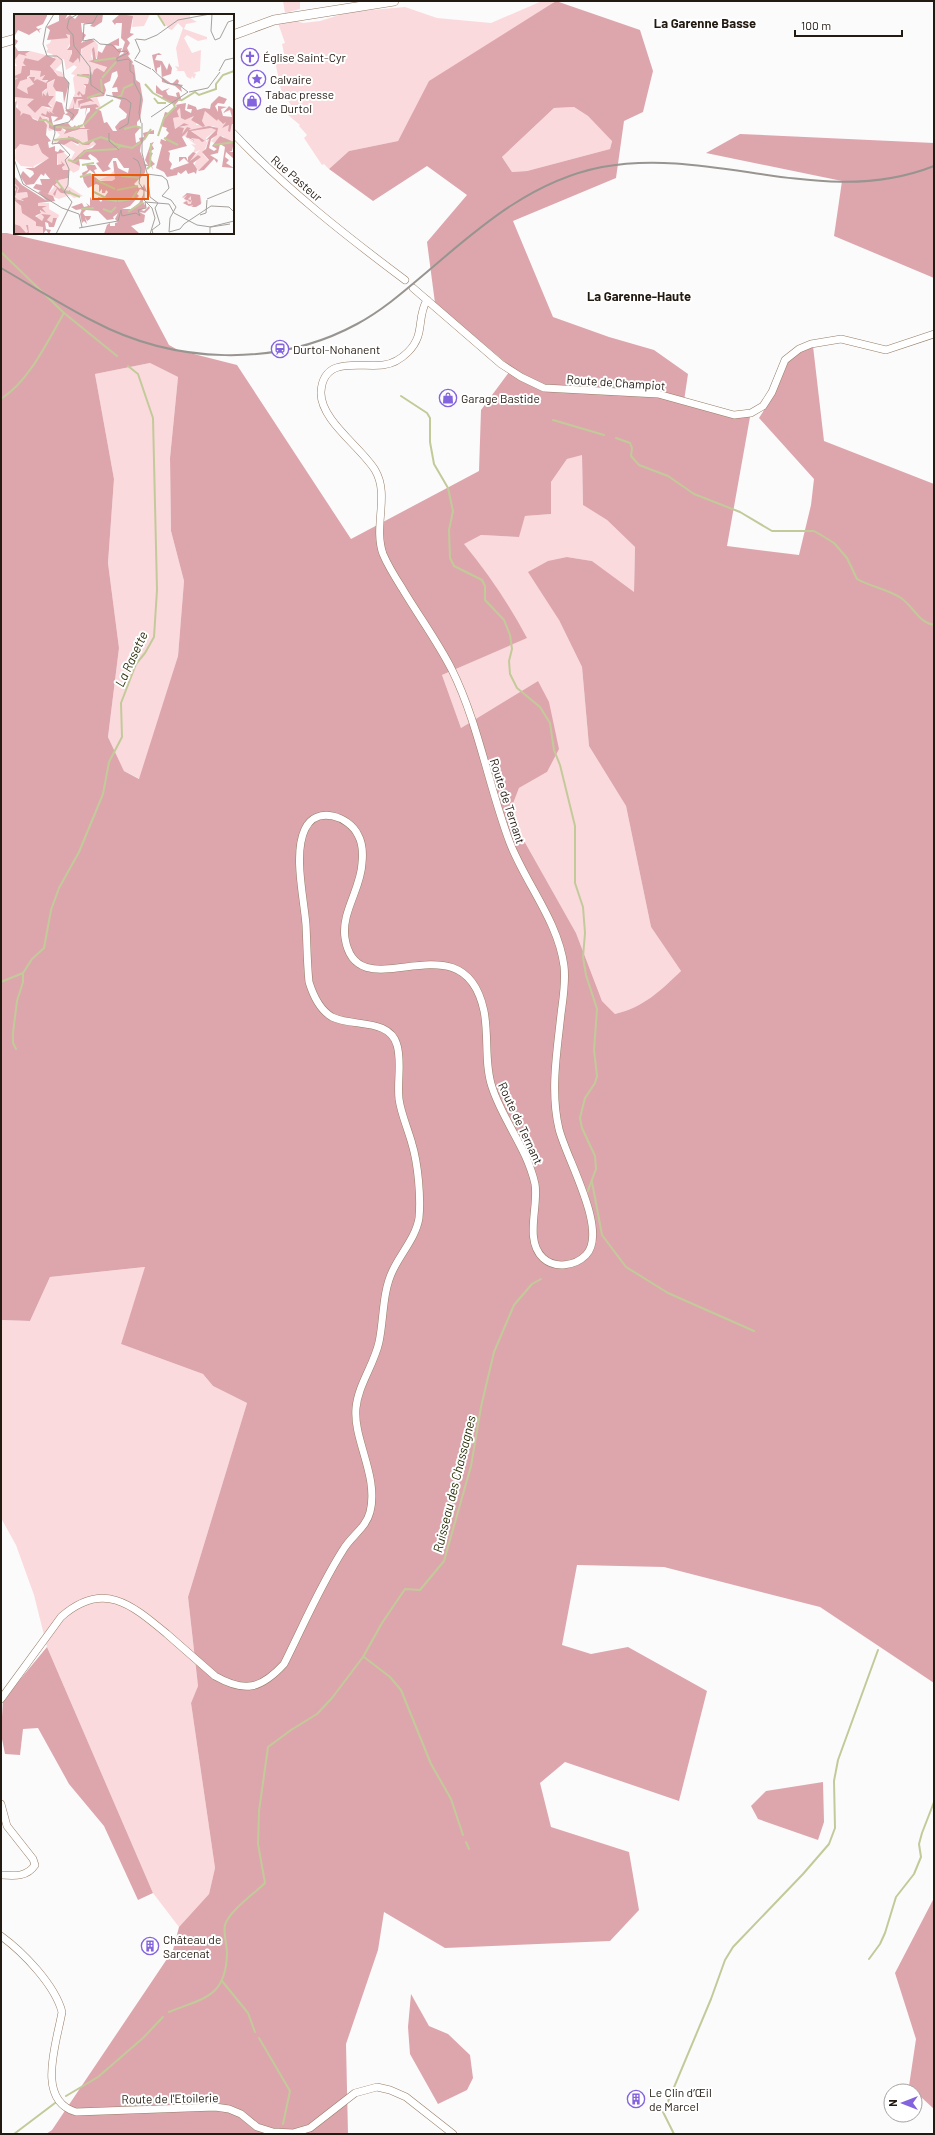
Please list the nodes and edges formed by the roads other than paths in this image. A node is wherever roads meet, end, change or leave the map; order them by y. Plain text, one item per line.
1 (394, 1) edge
2 (234, 35) edge
3 (14, 39) edge
4 (1, 43) edge
5 (234, 135) edge
6 (405, 280) dead end
7 (413, 288) dead end
8 (427, 300) junction
9 (934, 334) edge
10 (1, 1699) edge
11 (1, 1804) edge
12 (1, 1875) edge
13 (1, 1936) edge
14 (453, 2134) edge

1 - 2 main road
3 - 4 main road
5 - 6 street, Rue Pasteur
7 - 8 street, Route de Champiot
8 - 9 street, Route de Champiot
8 - 10 street, Route de Ternant
11 - 12 street
13 - 14 street, Route de l'Etoilerie

